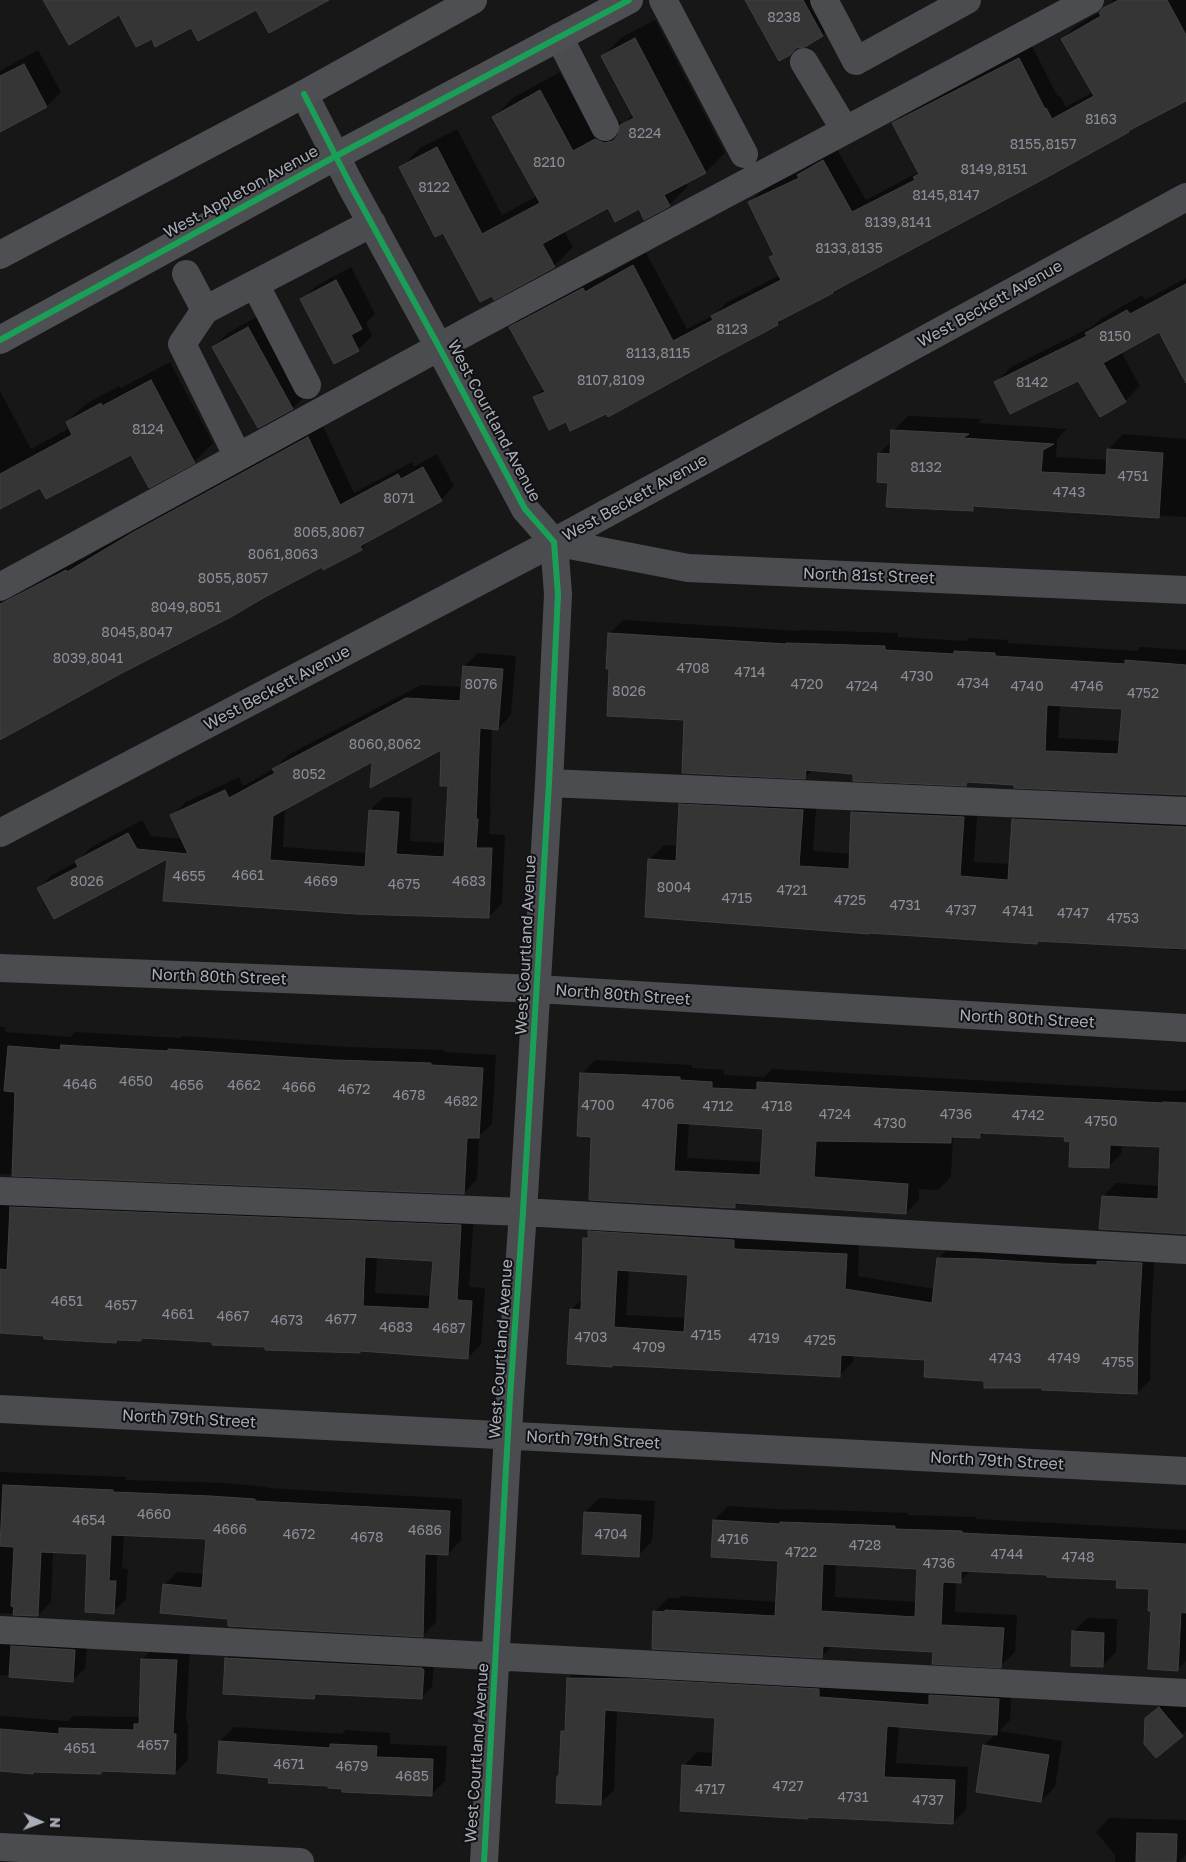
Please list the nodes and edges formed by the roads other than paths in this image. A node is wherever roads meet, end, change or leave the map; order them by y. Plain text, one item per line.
1 (473, 0) edge
2 (629, 0) edge
3 (663, 0) edge
4 (824, 0) edge
5 (967, 0) edge
6 (1090, 0) edge
7 (559, 38) junction
8 (804, 62) dead end
9 (304, 94) junction
10 (605, 127) dead end
11 (845, 130) junction
12 (744, 154) dead end
13 (336, 156) junction
14 (1186, 197) edge
15 (372, 222) junction
16 (0, 255) edge
17 (186, 274) dead end
18 (255, 284) junction
19 (205, 310) junction
20 (0, 340) edge
21 (439, 347) junction
22 (307, 385) dead end
23 (238, 457) junction
24 (554, 542) junction
25 (0, 587) edge
26 (1186, 590) edge
27 (549, 783) junction
28 (1186, 812) edge
29 (0, 833) edge
30 (0, 968) edge
31 (537, 989) junction
32 (1186, 1028) edge
33 (0, 1191) edge
34 (523, 1212) junction
35 (1186, 1250) edge
36 (0, 1409) edge
37 (509, 1435) junction
38 (1186, 1471) edge
39 (0, 1630) edge
40 (497, 1655) junction
41 (1186, 1693) edge
42 (0, 1847) edge
43 (300, 1862) edge
44 (484, 1862) edge

1 - 9 main road
2 - 7 main road, West Appleton Avenue
3 - 12 street
4 - 5 street
6 - 11 street
7 - 10 street
7 - 13 main road, West Appleton Avenue
8 - 11 street
9 - 13 street, West Courtland Avenue
9 - 16 main road
11 - 21 street
13 - 15 street, West Courtland Avenue
13 - 20 main road, West Appleton Avenue
14 - 24 street, West Beckett Avenue
15 - 18 street
15 - 21 street, West Courtland Avenue
17 - 19 street
18 - 19 street
18 - 22 street
19 - 23 street
21 - 23 street
21 - 24 street, West Courtland Avenue
23 - 25 street
24 - 26 street, North 81st Street
24 - 27 street, West Courtland Avenue
24 - 29 street, West Beckett Avenue
27 - 28 street
27 - 31 street, West Courtland Avenue
30 - 31 street, North 80th Street
31 - 32 street, North 80th Street
31 - 34 street, West Courtland Avenue
33 - 34 street
34 - 35 street
34 - 37 street, West Courtland Avenue
36 - 37 street, North 79th Street
37 - 38 street, North 79th Street
37 - 40 street, West Courtland Avenue
39 - 40 street
40 - 41 street
40 - 44 street, West Courtland Avenue
42 - 43 street

